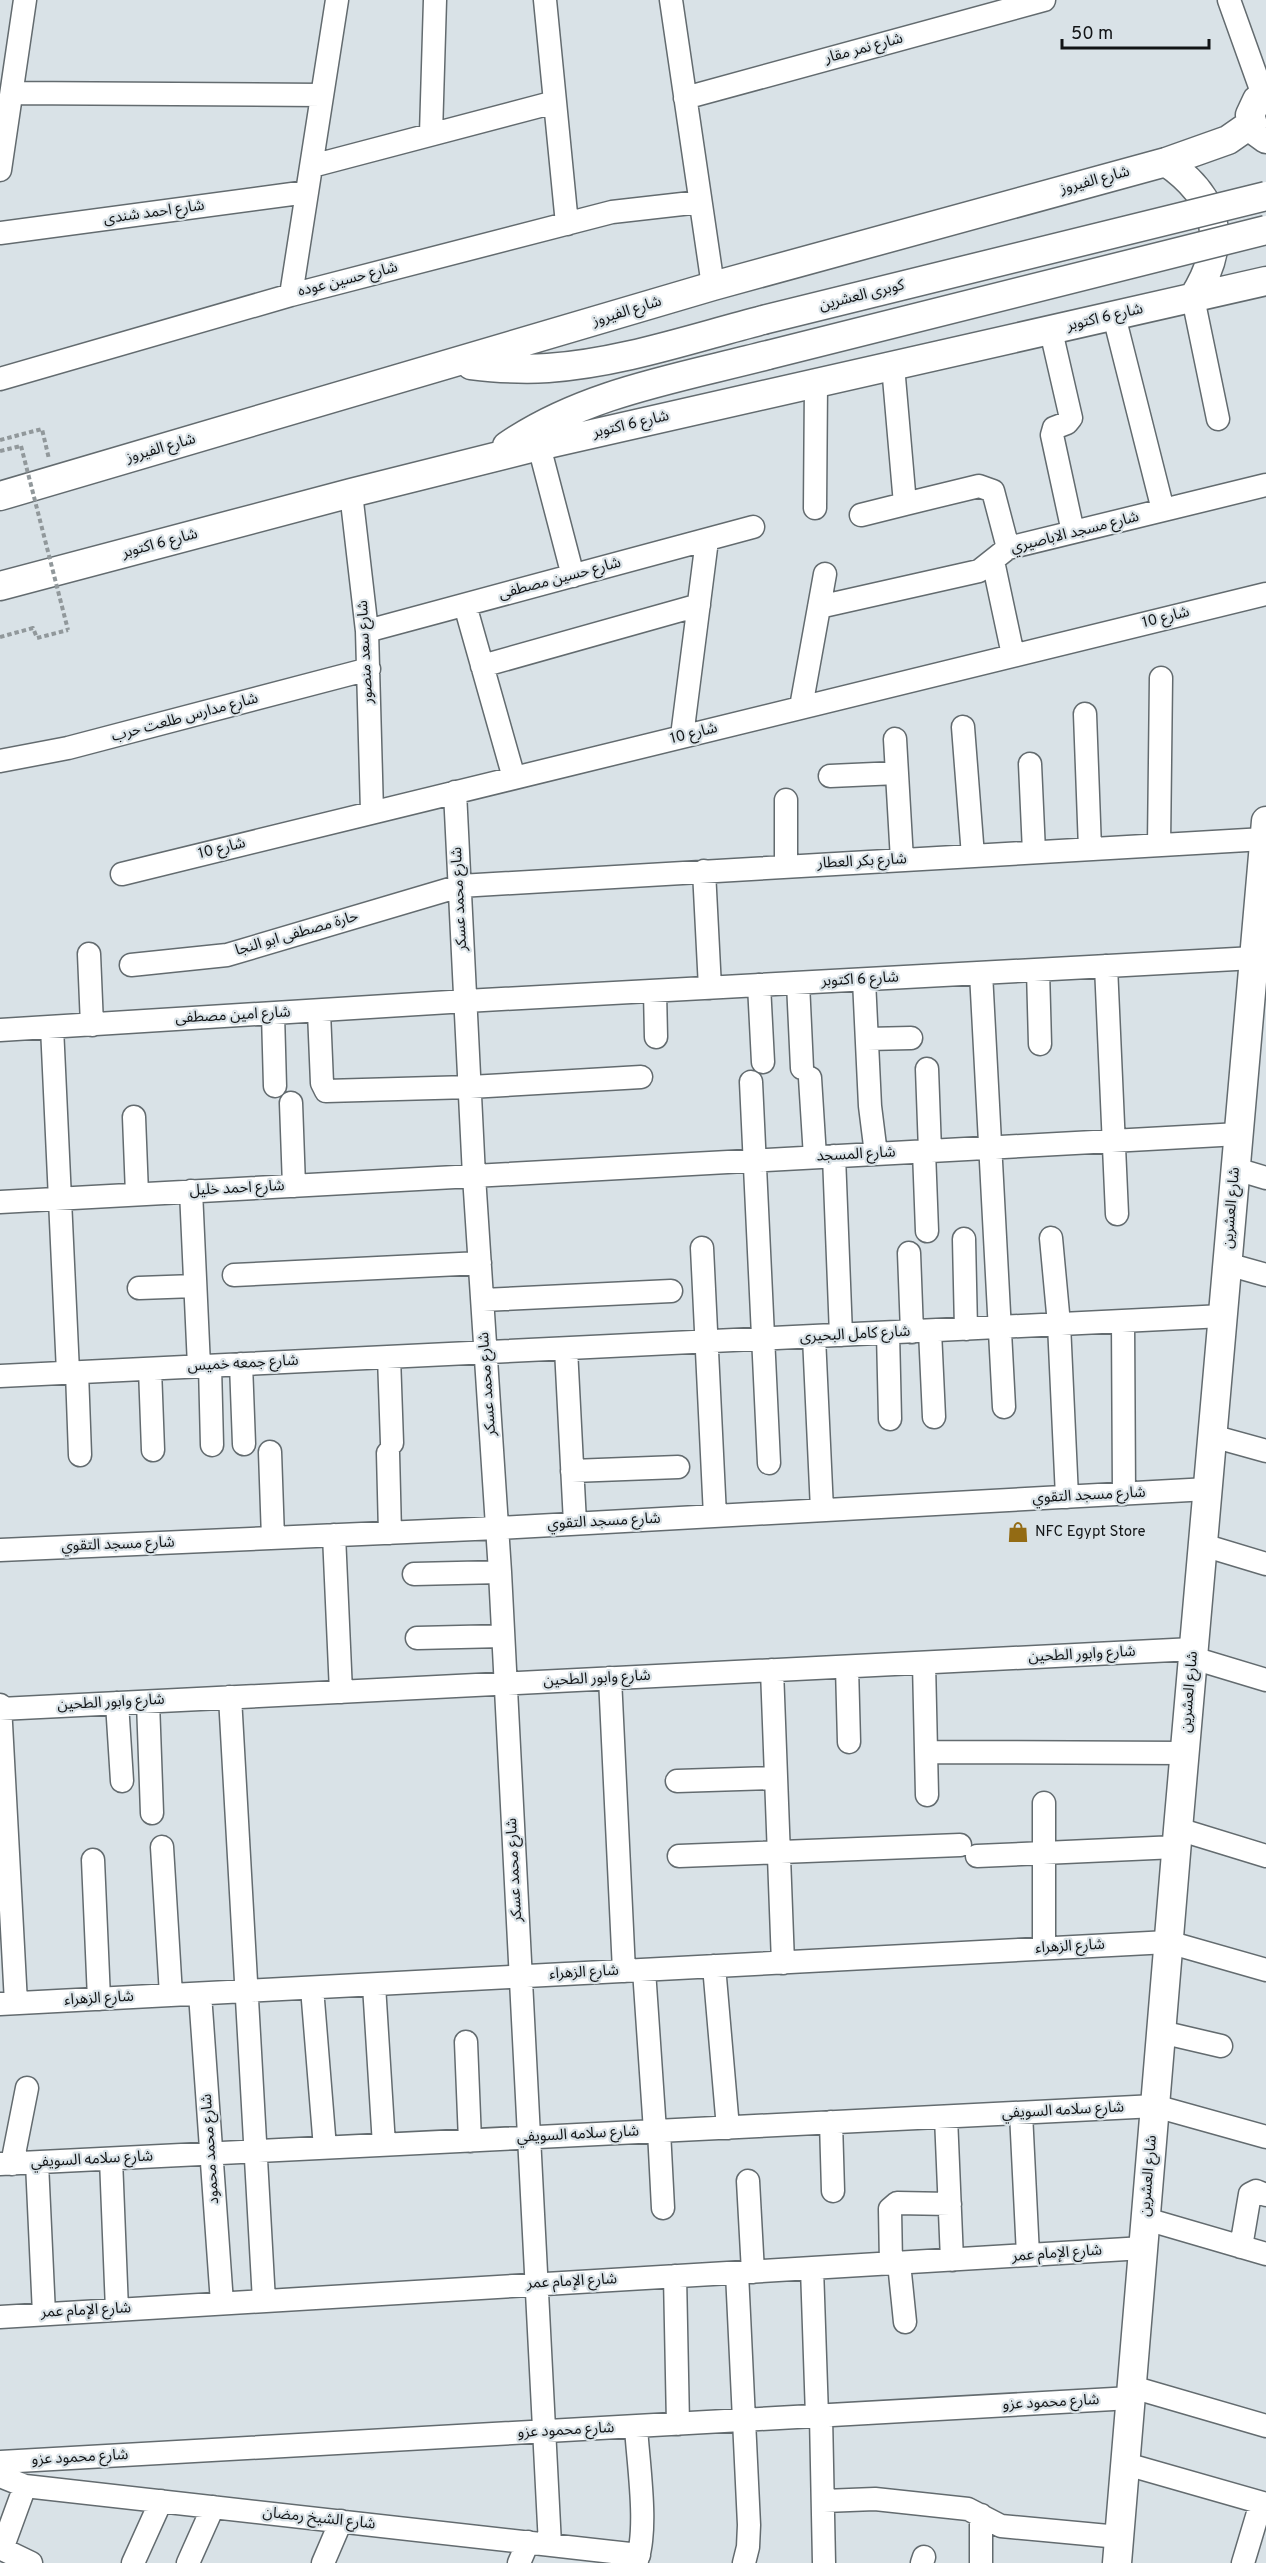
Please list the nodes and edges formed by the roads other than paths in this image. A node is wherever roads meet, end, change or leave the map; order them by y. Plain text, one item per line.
1 (25, 0) edge
2 (337, 0) edge
3 (435, 0) edge
4 (545, 0) edge
5 (671, 0) edge
6 (1044, 0) edge
7 (1229, 0) edge
8 (1265, 94) edge
9 (322, 95) junction
10 (7, 98) edge
11 (685, 98) junction
12 (555, 102) junction
13 (1258, 131) edge
14 (431, 134) junction
15 (1166, 162) junction
16 (312, 166) junction
17 (0, 170) edge
18 (307, 192) junction
19 (1266, 196) edge
20 (700, 202) junction
21 (567, 224) junction
22 (1266, 230) edge
23 (0, 233) edge
24 (1266, 281) edge
25 (713, 286) junction
26 (291, 295) junction
27 (1192, 298) junction
28 (1114, 316) junction
29 (1051, 331) junction
30 (456, 363) junction
31 (893, 366) junction
32 (0, 379) edge
33 (816, 383) junction
34 (1218, 419) dead end
35 (539, 446) junction
36 (488, 459) junction
37 (1266, 485) edge
38 (351, 493) junction
39 (0, 495) edge
40 (906, 504) junction
41 (815, 508) dead end
42 (1163, 510) junction
43 (861, 515) dead end
44 (753, 527) dead end
45 (1073, 532) junction
46 (707, 540) junction
47 (1000, 554) junction
48 (825, 574) dead end
49 (573, 576) junction
50 (0, 586) edge
51 (1266, 594) edge
52 (465, 605) junction
53 (699, 605) junction
54 (819, 607) junction
55 (368, 632) junction
56 (1013, 655) junction
57 (483, 666) junction
58 (369, 669) junction
59 (1161, 678) dead end
60 (801, 707) junction
61 (1085, 714) dead end
62 (963, 727) dead end
63 (682, 736) junction
64 (895, 739) dead end
65 (0, 761) edge
66 (1030, 764) dead end
67 (897, 773) junction
68 (830, 776) dead end
69 (514, 777) junction
70 (455, 792) junction
71 (786, 800) dead end
72 (372, 812) junction
73 (1265, 830) edge
74 (1159, 845) junction
75 (1090, 849) junction
76 (1034, 852) junction
77 (973, 856) junction
78 (902, 860) junction
79 (786, 866) junction
80 (704, 871) junction
81 (122, 874) dead end
82 (460, 886) junction
83 (1261, 931) edge
84 (90, 954) dead end
85 (1254, 958) junction
86 (130, 965) dead end
87 (1106, 966) junction
88 (1038, 970) junction
89 (981, 973) junction
90 (864, 980) junction
91 (798, 983) junction
92 (759, 986) junction
93 (710, 988) junction
94 (655, 991) junction
95 (466, 1001) junction
96 (319, 1012) junction
97 (273, 1014) junction
98 (92, 1025) junction
99 (52, 1027) junction
100 (0, 1030) edge
101 (656, 1037) dead end
102 (911, 1038) dead end
103 (867, 1039) junction
104 (1040, 1044) dead end
105 (763, 1062) dead end
106 (927, 1069) dead end
107 (641, 1077) dead end
108 (751, 1082) dead end
109 (275, 1086) dead end
110 (470, 1086) junction
111 (291, 1103) dead end
112 (134, 1118) dead end
113 (1239, 1134) junction
114 (1115, 1141) junction
115 (990, 1148) junction
116 (927, 1151) junction
117 (876, 1154) junction
118 (825, 1157) junction
119 (755, 1161) junction
120 (1236, 1169) junction
121 (474, 1176) junction
122 (1266, 1178) edge
123 (294, 1186) junction
124 (191, 1191) junction
125 (137, 1194) junction
126 (60, 1199) junction
127 (0, 1202) edge
128 (1118, 1214) dead end
129 (927, 1231) dead end
130 (1051, 1238) dead end
131 (964, 1239) dead end
132 (702, 1248) dead end
133 (909, 1253) dead end
134 (480, 1263) junction
135 (1227, 1264) junction
136 (234, 1275) dead end
137 (1266, 1275) edge
138 (195, 1286) junction
139 (138, 1288) dead end
140 (671, 1291) dead end
141 (483, 1300) junction
142 (1223, 1316) junction
143 (1123, 1321) junction
144 (1059, 1324) junction
145 (999, 1327) junction
146 (966, 1329) junction
147 (921, 1331) junction
148 (888, 1333) junction
149 (842, 1335) junction
150 (814, 1336) junction
151 (764, 1339) junction
152 (707, 1342) junction
153 (566, 1349) junction
154 (486, 1353) junction
155 (389, 1357) junction
156 (241, 1364) junction
157 (205, 1366) junction
158 (150, 1369) junction
159 (73, 1372) junction
160 (0, 1376) edge
161 (1004, 1407) dead end
162 (934, 1417) dead end
163 (890, 1419) dead end
164 (1212, 1436) junction
165 (244, 1444) dead end
166 (212, 1445) dead end
167 (153, 1450) dead end
168 (1266, 1451) edge
169 (270, 1452) dead end
170 (80, 1455) dead end
171 (769, 1463) dead end
172 (678, 1467) dead end
173 (572, 1470) junction
174 (1208, 1489) junction
175 (1124, 1494) junction
176 (1067, 1497) junction
177 (822, 1510) junction
178 (715, 1516) junction
179 (575, 1523) junction
180 (497, 1528) junction
181 (390, 1533) junction
182 (334, 1535) junction
183 (273, 1538) junction
184 (1203, 1545) junction
185 (0, 1550) edge
186 (1266, 1564) edge
187 (500, 1572) junction
188 (414, 1575) dead end
189 (503, 1636) junction
190 (417, 1638) dead end
191 (1193, 1654) junction
192 (924, 1663) junction
193 (847, 1667) junction
194 (772, 1670) junction
195 (610, 1678) junction
196 (1266, 1680) edge
197 (506, 1684) junction
198 (340, 1692) junction
199 (230, 1697) junction
200 (148, 1702) junction
201 (117, 1703) junction
202 (0, 1707) edge
203 (849, 1742) dead end
204 (926, 1752) junction
205 (1185, 1753) junction
206 (776, 1778) junction
207 (677, 1781) dead end
208 (122, 1782) dead end
209 (927, 1795) dead end
210 (1044, 1803) dead end
211 (152, 1813) dead end
212 (1177, 1838) junction
213 (162, 1847) dead end
214 (779, 1852) junction
215 (1044, 1853) junction
216 (679, 1856) dead end
217 (1266, 1856) edge
218 (93, 1860) dead end
219 (1168, 1942) junction
220 (1044, 1948) junction
221 (783, 1963) junction
222 (714, 1966) junction
223 (1266, 1970) edge
224 (634, 1971) junction
225 (521, 1977) junction
226 (374, 1984) junction
227 (312, 1988) junction
228 (247, 1991) junction
229 (200, 1994) junction
230 (171, 1995) junction
231 (99, 1999) junction
232 (8, 2004) edge
233 (1161, 2031) junction
234 (466, 2042) dead end
235 (1221, 2046) dead end
236 (27, 2088) dead end
237 (1155, 2106) junction
238 (1021, 2113) junction
239 (946, 2117) junction
240 (831, 2122) junction
241 (728, 2128) junction
242 (657, 2131) junction
243 (1266, 2137) edge
244 (529, 2138) junction
245 (470, 2141) junction
246 (384, 2145) junction
247 (325, 2148) junction
248 (256, 2151) junction
249 (211, 2154) junction
250 (111, 2159) junction
251 (36, 2163) junction
252 (6, 2164) edge
253 (748, 2181) dead end
254 (833, 2191) dead end
255 (1266, 2195) edge
256 (950, 2204) junction
257 (663, 2208) dead end
258 (1146, 2219) junction
259 (1241, 2247) junction
260 (1143, 2248) junction
261 (1266, 2254) edge
262 (1028, 2255) junction
263 (952, 2260) junction
264 (895, 2263) junction
265 (812, 2268) junction
266 (745, 2272) junction
267 (675, 2276) junction
268 (537, 2284) junction
269 (264, 2301) junction
270 (222, 2303) junction
271 (117, 2310) junction
272 (44, 2314) junction
273 (0, 2317) edge
274 (906, 2322) dead end
275 (1131, 2392) junction
276 (819, 2416) junction
277 (744, 2420) junction
278 (678, 2424) junction
279 (1266, 2426) edge
280 (636, 2427) junction
281 (544, 2432) junction
282 (0, 2462) edge
283 (1126, 2464) junction
284 (0, 2476) edge
285 (25, 2486) junction
286 (161, 2501) junction
287 (824, 2501) junction
288 (1263, 2504) edge
289 (213, 2507) junction
290 (981, 2515) junction
291 (341, 2522) junction
292 (539, 2544) junction
293 (1118, 2550) edge
294 (605, 2557) edge
295 (638, 2559) edge
296 (31, 2563) edge
297 (133, 2563) edge
298 (188, 2563) edge
299 (323, 2563) edge
300 (519, 2563) edge
301 (744, 2563) edge
302 (824, 2563) edge
303 (981, 2563) edge
304 (1243, 2563) edge

1 - 10 street
2 - 9 street
3 - 14 street
4 - 12 street
5 - 11 street
6 - 11 street, شارع نمر مقار
7 - 8 street
8 - 13 main road
9 - 10 street
9 - 16 street
10 - 17 street
11 - 20 street
12 - 14 street
12 - 21 street
13 - 15 main road, شارع الفيروز
14 - 16 street
15 - 25 main road, شارع الفيروز
15 - 27 main road
16 - 18 street
18 - 23 street, شارع احمد شندى
18 - 26 street
19 - 30 main road, كوبرى العشرين, bridge
20 - 21 street, شارع حسين عوده
20 - 25 street
21 - 26 street, شارع حسين عوده
22 - 36 main road, bridge
24 - 27 main road, شارع 6 اكتوبر
25 - 30 main road, شارع الفيروز
26 - 32 street, شارع حسين عوده
27 - 28 main road, شارع 6 اكتوبر
27 - 34 street
28 - 29 main road, شارع 6 اكتوبر
28 - 42 street
29 - 31 main road, شارع 6 اكتوبر
29 - 45 street
30 - 39 main road, شارع الفيروز
31 - 33 main road, شارع 6 اكتوبر
31 - 40 street
33 - 35 main road, شارع 6 اكتوبر
33 - 41 street
35 - 36 main road, شارع 6 اكتوبر
35 - 49 street
36 - 38 main road, شارع 6 اكتوبر
37 - 42 street, شارع مسجد الاباصيري
38 - 50 main road, شارع 6 اكتوبر
38 - 55 street, شارع سعد منصور
40 - 43 street
40 - 47 street
42 - 45 street, شارع مسجد الاباصيري
44 - 46 street, شارع حسين مصطفى
45 - 47 street, شارع مسجد الاباصيري
46 - 49 street, شارع حسين مصطفى
46 - 53 street
47 - 54 street, شارع مسجد الاباصيري
47 - 56 street
48 - 54 street
49 - 52 street, شارع حسين مصطفى
51 - 56 street, شارع 10
52 - 55 street, شارع حسين مصطفى
52 - 57 street
53 - 57 street
53 - 63 street
54 - 60 street
55 - 58 street, شارع سعد منصور
56 - 60 street, شارع 10
57 - 69 street
58 - 65 street, شارع مدارس طلعت حرب
58 - 72 street, شارع سعد منصور
59 - 74 street
60 - 63 street, شارع 10
61 - 75 street
62 - 77 street
63 - 69 street, شارع 10
64 - 67 street
66 - 76 street
67 - 68 street
67 - 78 street
69 - 70 street, شارع 10
70 - 72 street, شارع 10
70 - 82 street, شارع محمد عسكر
71 - 79 street
72 - 81 street, شارع 10
73 - 74 street, شارع بكر العطار
73 - 83 main road, شارع العشرين
74 - 75 street, شارع بكر العطار
75 - 76 street, شارع بكر العطار
76 - 77 street, شارع بكر العطار
77 - 78 street, شارع بكر العطار
78 - 79 street, شارع بكر العطار
79 - 80 street, شارع بكر العطار
80 - 82 street, شارع بكر العطار
80 - 93 street
82 - 86 street, حارة مصطفى ابو النجا
82 - 95 street, شارع محمد عسكر
83 - 85 main road, شارع العشرين
84 - 98 street
85 - 87 street, شارع 6 اكتوبر
85 - 113 main road, شارع العشرين
87 - 88 street, شارع 6 اكتوبر
87 - 114 street
88 - 89 street, شارع 6 اكتوبر
88 - 104 street
89 - 90 street, شارع 6 اكتوبر
89 - 115 street
90 - 91 street, شارع 6 اكتوبر
90 - 103 street
91 - 92 street, شارع 6 اكتوبر
91 - 118 street
92 - 93 street, شارع 6 اكتوبر
92 - 105 street
93 - 94 street, شارع 6 اكتوبر
94 - 95 street, شارع 6 اكتوبر
94 - 101 street
95 - 96 street, شارع امين مصطفى
95 - 110 street, شارع محمد عسكر
96 - 97 street, شارع امين مصطفى
96 - 110 street
97 - 98 street, شارع امين مصطفى
97 - 109 street
98 - 99 street, شارع امين مصطفى
99 - 100 street, شارع امين مصطفى
99 - 126 street
102 - 103 street
103 - 117 street
106 - 116 street
107 - 110 street
108 - 119 street
110 - 121 street, شارع محمد عسكر
111 - 123 street
112 - 125 street
113 - 114 street, شارع المسجد
113 - 120 main road, شارع العشرين
114 - 115 street, شارع المسجد
114 - 128 street
115 - 116 street, شارع المسجد
115 - 145 street
116 - 117 street, شارع المسجد
116 - 129 street
117 - 118 street, شارع المسجد
118 - 119 street, شارع المسجد
118 - 149 street
119 - 121 street, شارع المسجد
119 - 151 street
120 - 122 street
120 - 135 main road, شارع العشرين
121 - 123 street, شارع احمد خليل
121 - 134 street, شارع محمد عسكر
123 - 124 street, شارع احمد خليل
124 - 125 street, شارع احمد خليل
124 - 138 street
125 - 126 street, شارع احمد خليل
126 - 127 street, شارع احمد خليل
126 - 159 street
130 - 144 street
131 - 146 street
132 - 152 street
133 - 147 street
134 - 136 street
134 - 141 street, شارع محمد عسكر
135 - 137 street
135 - 142 main road, شارع العشرين
138 - 139 street
138 - 157 street
140 - 141 street
141 - 154 street, شارع محمد عسكر
142 - 143 street, شارع كامل البحيرى
142 - 164 main road, شارع العشرين
143 - 144 street, شارع كامل البحيرى
143 - 175 street
144 - 145 street, شارع كامل البحيرى
144 - 176 street
145 - 146 street, شارع كامل البحيرى
145 - 161 street
146 - 147 street, شارع كامل البحيرى
147 - 148 street, شارع كامل البحيرى
147 - 162 street
148 - 149 street, شارع كامل البحيرى
148 - 163 street
149 - 150 street, شارع كامل البحيرى
150 - 151 street, شارع كامل البحيرى
150 - 177 street
151 - 152 street, شارع كامل البحيرى
151 - 171 street
152 - 153 street, شارع كامل البحيرى
152 - 178 street
153 - 154 street, شارع كامل البحيرى
153 - 173 street
154 - 155 street, شارع جمعه خميس
154 - 180 street, شارع محمد عسكر
155 - 156 street, شارع جمعه خميس
155 - 181 street
156 - 157 street, شارع جمعه خميس
156 - 165 street
157 - 158 street, شارع جمعه خميس
157 - 166 street
158 - 159 street, شارع جمعه خميس
158 - 167 street
159 - 160 street, شارع جمعه خميس
159 - 170 street
164 - 168 street
164 - 174 main road, شارع العشرين
169 - 183 street
172 - 173 street
173 - 179 street
174 - 175 street, شارع مسجد التقوي
174 - 184 main road, شارع العشرين
175 - 176 street, شارع مسجد التقوي
176 - 177 street, شارع مسجد التقوي
177 - 178 street, شارع مسجد التقوي
178 - 179 street, شارع مسجد التقوي
179 - 180 street, شارع مسجد التقوي
180 - 181 street, شارع مسجد التقوي
180 - 187 street, شارع محمد عسكر
181 - 182 street, شارع مسجد التقوي
182 - 183 street, شارع مسجد التقوي
182 - 198 street
183 - 185 street, شارع مسجد التقوي
184 - 186 street
184 - 191 main road, شارع العشرين
187 - 188 street
187 - 189 street, شارع محمد عسكر
189 - 190 street
189 - 197 street, شارع محمد عسكر
191 - 192 street, شارع وابور الطحين
191 - 196 street, شارع وابور الطحين
191 - 205 main road, شارع العشرين
192 - 193 street, شارع وابور الطحين
192 - 204 street
193 - 194 street, شارع وابور الطحين
193 - 203 street
194 - 195 street, شارع وابور الطحين
194 - 206 street
195 - 197 street, شارع وابور الطحين
195 - 224 street
197 - 198 street, شارع وابور الطحين
197 - 225 street, شارع محمد عسكر
198 - 199 street, شارع وابور الطحين
199 - 200 street, شارع وابور الطحين
199 - 228 street
200 - 201 street, شارع وابور الطحين
200 - 211 street
201 - 202 street, شارع وابور الطحين
201 - 208 street
202 - 232 street
204 - 205 street
204 - 209 street
205 - 212 main road, شارع العشرين
206 - 207 street
206 - 214 street
210 - 215 street
212 - 215 street
212 - 217 street
212 - 219 main road, شارع العشرين
213 - 230 street
214 - 215 street
214 - 216 street
214 - 221 street
215 - 220 street
218 - 231 street
219 - 220 street, شارع الزهراء
219 - 223 street, شارع الزهراء
219 - 233 main road, شارع العشرين
220 - 221 street, شارع الزهراء
221 - 222 street, شارع الزهراء
222 - 224 street, شارع الزهراء
222 - 241 street
224 - 225 street, شارع الزهراء
224 - 242 street
225 - 226 street, شارع الزهراء
225 - 244 street, شارع محمد عسكر
226 - 227 street, شارع الزهراء
226 - 246 street
227 - 228 street, شارع الزهراء
227 - 247 street
228 - 229 street, شارع الزهراء
228 - 248 street
229 - 230 street, شارع الزهراء
229 - 249 street, شارع محمد محمود
230 - 231 street, شارع الزهراء
231 - 232 street, شارع الزهراء
233 - 235 street
233 - 237 main road, شارع العشرين
234 - 245 street
236 - 252 street
237 - 238 street, شارع سلامه السويفي
237 - 243 street, شارع سلامه السويفي
237 - 258 main road, شارع العشرين
238 - 239 street, شارع سلامه السويفي
238 - 262 street
239 - 240 street, شارع سلامه السويفي
239 - 256 street
240 - 241 street, شارع سلامه السويفي
240 - 254 street
241 - 242 street, شارع سلامه السويفي
242 - 244 street, شارع سلامه السويفي
242 - 257 street
244 - 245 street, شارع سلامه السويفي
244 - 268 street, شارع محمد عسكر
245 - 246 street, شارع سلامه السويفي
246 - 247 street, شارع سلامه السويفي
247 - 248 street, شارع سلامه السويفي
248 - 249 street, شارع سلامه السويفي
248 - 269 street
249 - 250 street, شارع سلامه السويفي
249 - 270 street, شارع محمد محمود
250 - 251 street, شارع سلامه السويفي
250 - 271 street
251 - 252 street, شارع سلامه السويفي
251 - 272 street
253 - 266 street
255 - 259 street
256 - 263 street
256 - 264 street
258 - 259 street
258 - 260 main road, شارع العشرين
259 - 261 street
260 - 262 street, شارع الإمام عمر
260 - 275 main road, شارع العشرين
262 - 263 street, شارع الإمام عمر
263 - 264 street, شارع الإمام عمر
264 - 265 street, شارع الإمام عمر
264 - 274 street
265 - 266 street, شارع الإمام عمر
265 - 276 street
266 - 267 street, شارع الإمام عمر
266 - 277 street
267 - 268 street, شارع الإمام عمر
267 - 278 street
268 - 269 street, شارع الإمام عمر
268 - 281 street, شارع محمد عسكر
269 - 270 street, شارع الإمام عمر
270 - 271 street, شارع الإمام عمر
271 - 272 street, شارع الإمام عمر
272 - 273 street, شارع الإمام عمر
275 - 276 street, شارع محمود عزو
275 - 279 street, شارع محمود عزو
275 - 283 main road, شارع العشرين
276 - 277 street, شارع محمود عزو
276 - 287 street
277 - 278 street, شارع محمود عزو
277 - 301 street
278 - 280 street, شارع محمود عزو
280 - 281 street, شارع محمود عزو
280 - 295 street
281 - 282 street, شارع محمود عزو
281 - 292 street, شارع محمد عسكر
283 - 288 street
283 - 293 main road, شارع العشرين
284 - 285 street, شارع الشيخ رمضان
285 - 286 street, شارع الشيخ رمضان
285 - 296 street
286 - 289 street, شارع الشيخ رمضان
286 - 297 street
287 - 290 street
287 - 302 street
288 - 304 street
289 - 291 street, شارع الشيخ رمضان
289 - 298 street
290 - 293 street
290 - 303 street
291 - 292 street, شارع الشيخ رمضان
291 - 299 street
292 - 294 street, شارع الشيخ رمضان
292 - 300 street
294 - 295 street, شارع الشيخ رمضان

